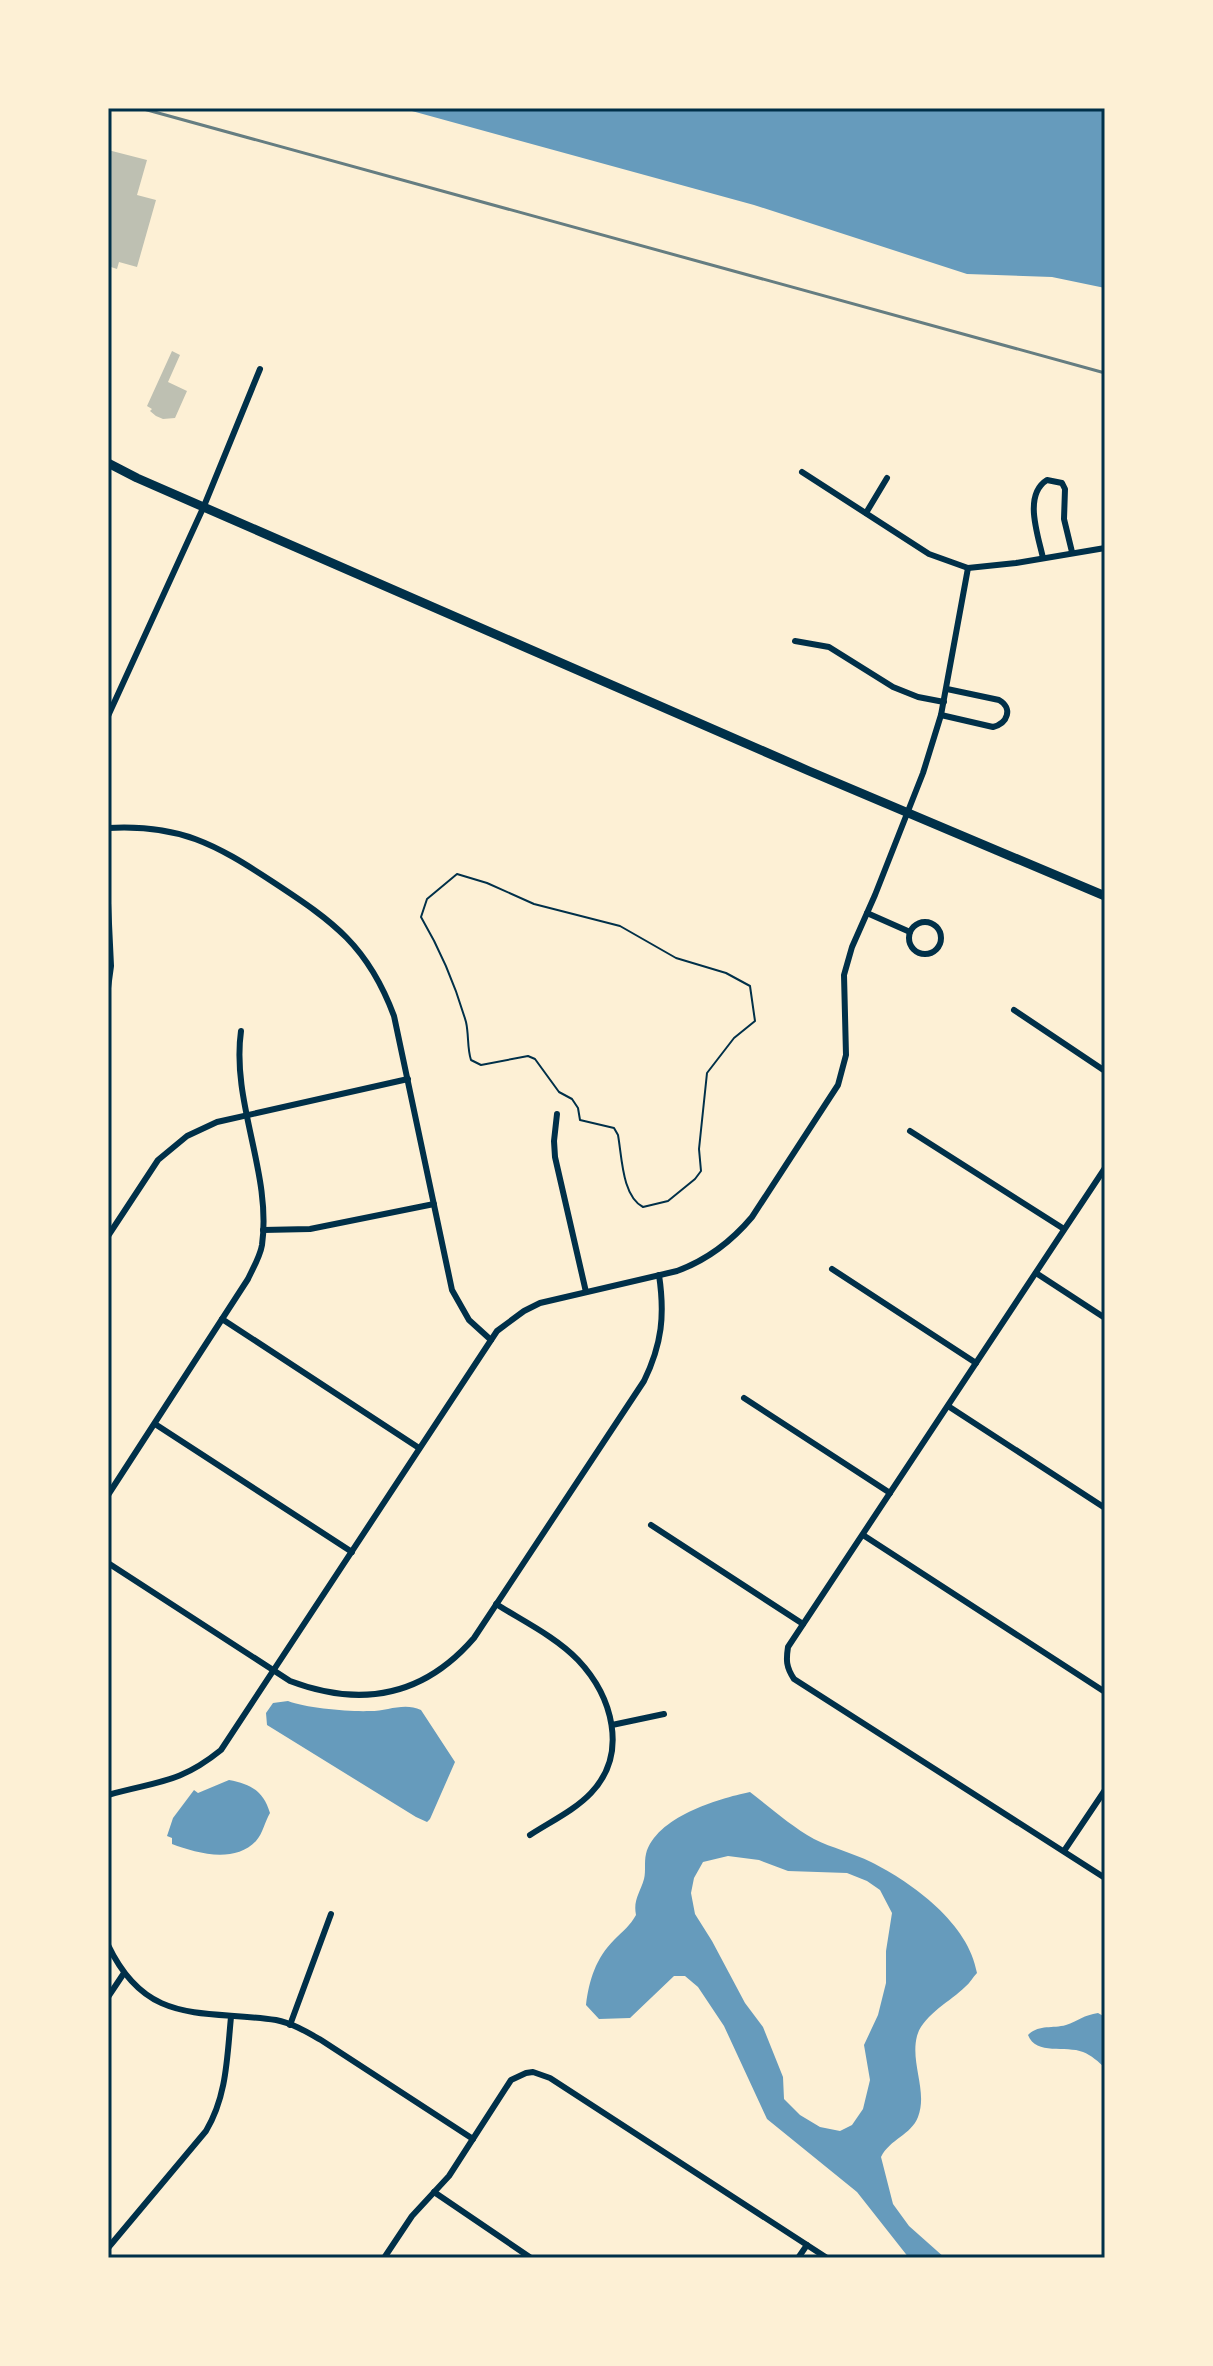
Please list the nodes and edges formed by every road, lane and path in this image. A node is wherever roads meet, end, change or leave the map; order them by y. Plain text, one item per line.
1 (260, 369) dead end
2 (108, 463) edge
3 (802, 472) dead end
4 (887, 478) dead end
5 (204, 506) junction
6 (866, 513) junction
7 (1105, 548) edge
8 (1072, 552) junction
9 (1043, 558) junction
10 (968, 568) junction
11 (795, 641) dead end
12 (947, 689) junction
13 (944, 702) junction
14 (941, 715) junction
15 (108, 716) edge
16 (908, 811) junction
17 (108, 828) edge
18 (1105, 896) edge
19 (108, 903) edge
20 (867, 913) junction
21 (910, 932) junction
22 (109, 952) edge
23 (108, 988) edge
24 (1014, 1010) dead end
25 (241, 1031) dead end
26 (469, 1056) joint
27 (1105, 1071) edge
28 (408, 1079) junction
29 (557, 1114) dead end
30 (247, 1116) junction
31 (910, 1131) dead end
32 (1105, 1168) edge
33 (434, 1204) junction
34 (1064, 1229) junction
35 (263, 1230) junction
36 (108, 1236) edge
37 (832, 1269) dead end
38 (1036, 1273) junction
39 (659, 1275) junction
40 (586, 1292) junction
41 (1105, 1318) edge
42 (222, 1319) junction
43 (491, 1340) junction
44 (976, 1363) junction
45 (744, 1398) dead end
46 (948, 1406) junction
47 (155, 1424) junction
48 (419, 1448) junction
49 (890, 1493) junction
50 (108, 1495) edge
51 (1105, 1508) edge
52 (651, 1525) dead end
53 (863, 1535) junction
54 (352, 1552) junction
55 (108, 1563) edge
56 (496, 1604) junction
57 (803, 1624) junction
58 (275, 1671) junction
59 (1105, 1692) edge
60 (664, 1714) dead end
61 (612, 1725) junction
62 (1105, 1790) edge
63 (108, 1795) edge
64 (530, 1835) dead end
65 (1064, 1851) junction
66 (1105, 1878) edge
67 (331, 1914) dead end
68 (108, 1945) edge
69 (124, 1973) junction
70 (108, 1997) edge
71 (231, 2017) junction
72 (290, 2025) junction
73 (473, 2139) junction
74 (434, 2192) junction
75 (807, 2245) junction
76 (108, 2248) edge
77 (384, 2258) edge
78 (531, 2258) edge
79 (798, 2258) edge
80 (827, 2258) edge

1 - 5 street
2 - 5 main road
3 - 6 street
4 - 6 street
5 - 15 street
5 - 16 main road
6 - 10 street
7 - 8 street
8 - 9 street
8 - 9 street
9 - 10 street
10 - 12 street
11 - 13 street
12 - 13 street
12 - 14 street
13 - 14 street
14 - 16 street
16 - 18 main road
16 - 20 street
17 - 28 street
19 - 22 street
20 - 21 street
20 - 39 street
21 - 21 street
22 - 23 street
24 - 27 street
25 - 30 street
26 - 26 path
28 - 30 street
28 - 33 street
29 - 40 street
30 - 35 street
30 - 36 street
31 - 34 street
32 - 34 street
33 - 35 street
33 - 43 street
34 - 38 street
35 - 42 street
37 - 44 street
38 - 41 street
38 - 44 street
39 - 40 street
39 - 56 street
40 - 43 street
42 - 47 street
42 - 48 street
43 - 48 street
44 - 46 street
45 - 49 street
46 - 49 street
46 - 51 street
47 - 50 street
47 - 54 street
48 - 54 street
49 - 53 street
52 - 57 street
53 - 57 street
53 - 59 street
54 - 58 street
55 - 58 street
56 - 58 street
56 - 61 street
57 - 65 street
58 - 63 street
60 - 61 street
61 - 64 street
62 - 65 street
65 - 66 street
67 - 72 street
68 - 69 street
69 - 70 street
69 - 71 street
71 - 72 street
71 - 76 street
72 - 73 street
73 - 74 street
73 - 75 street
74 - 77 street
74 - 78 street
75 - 79 street
75 - 80 street

